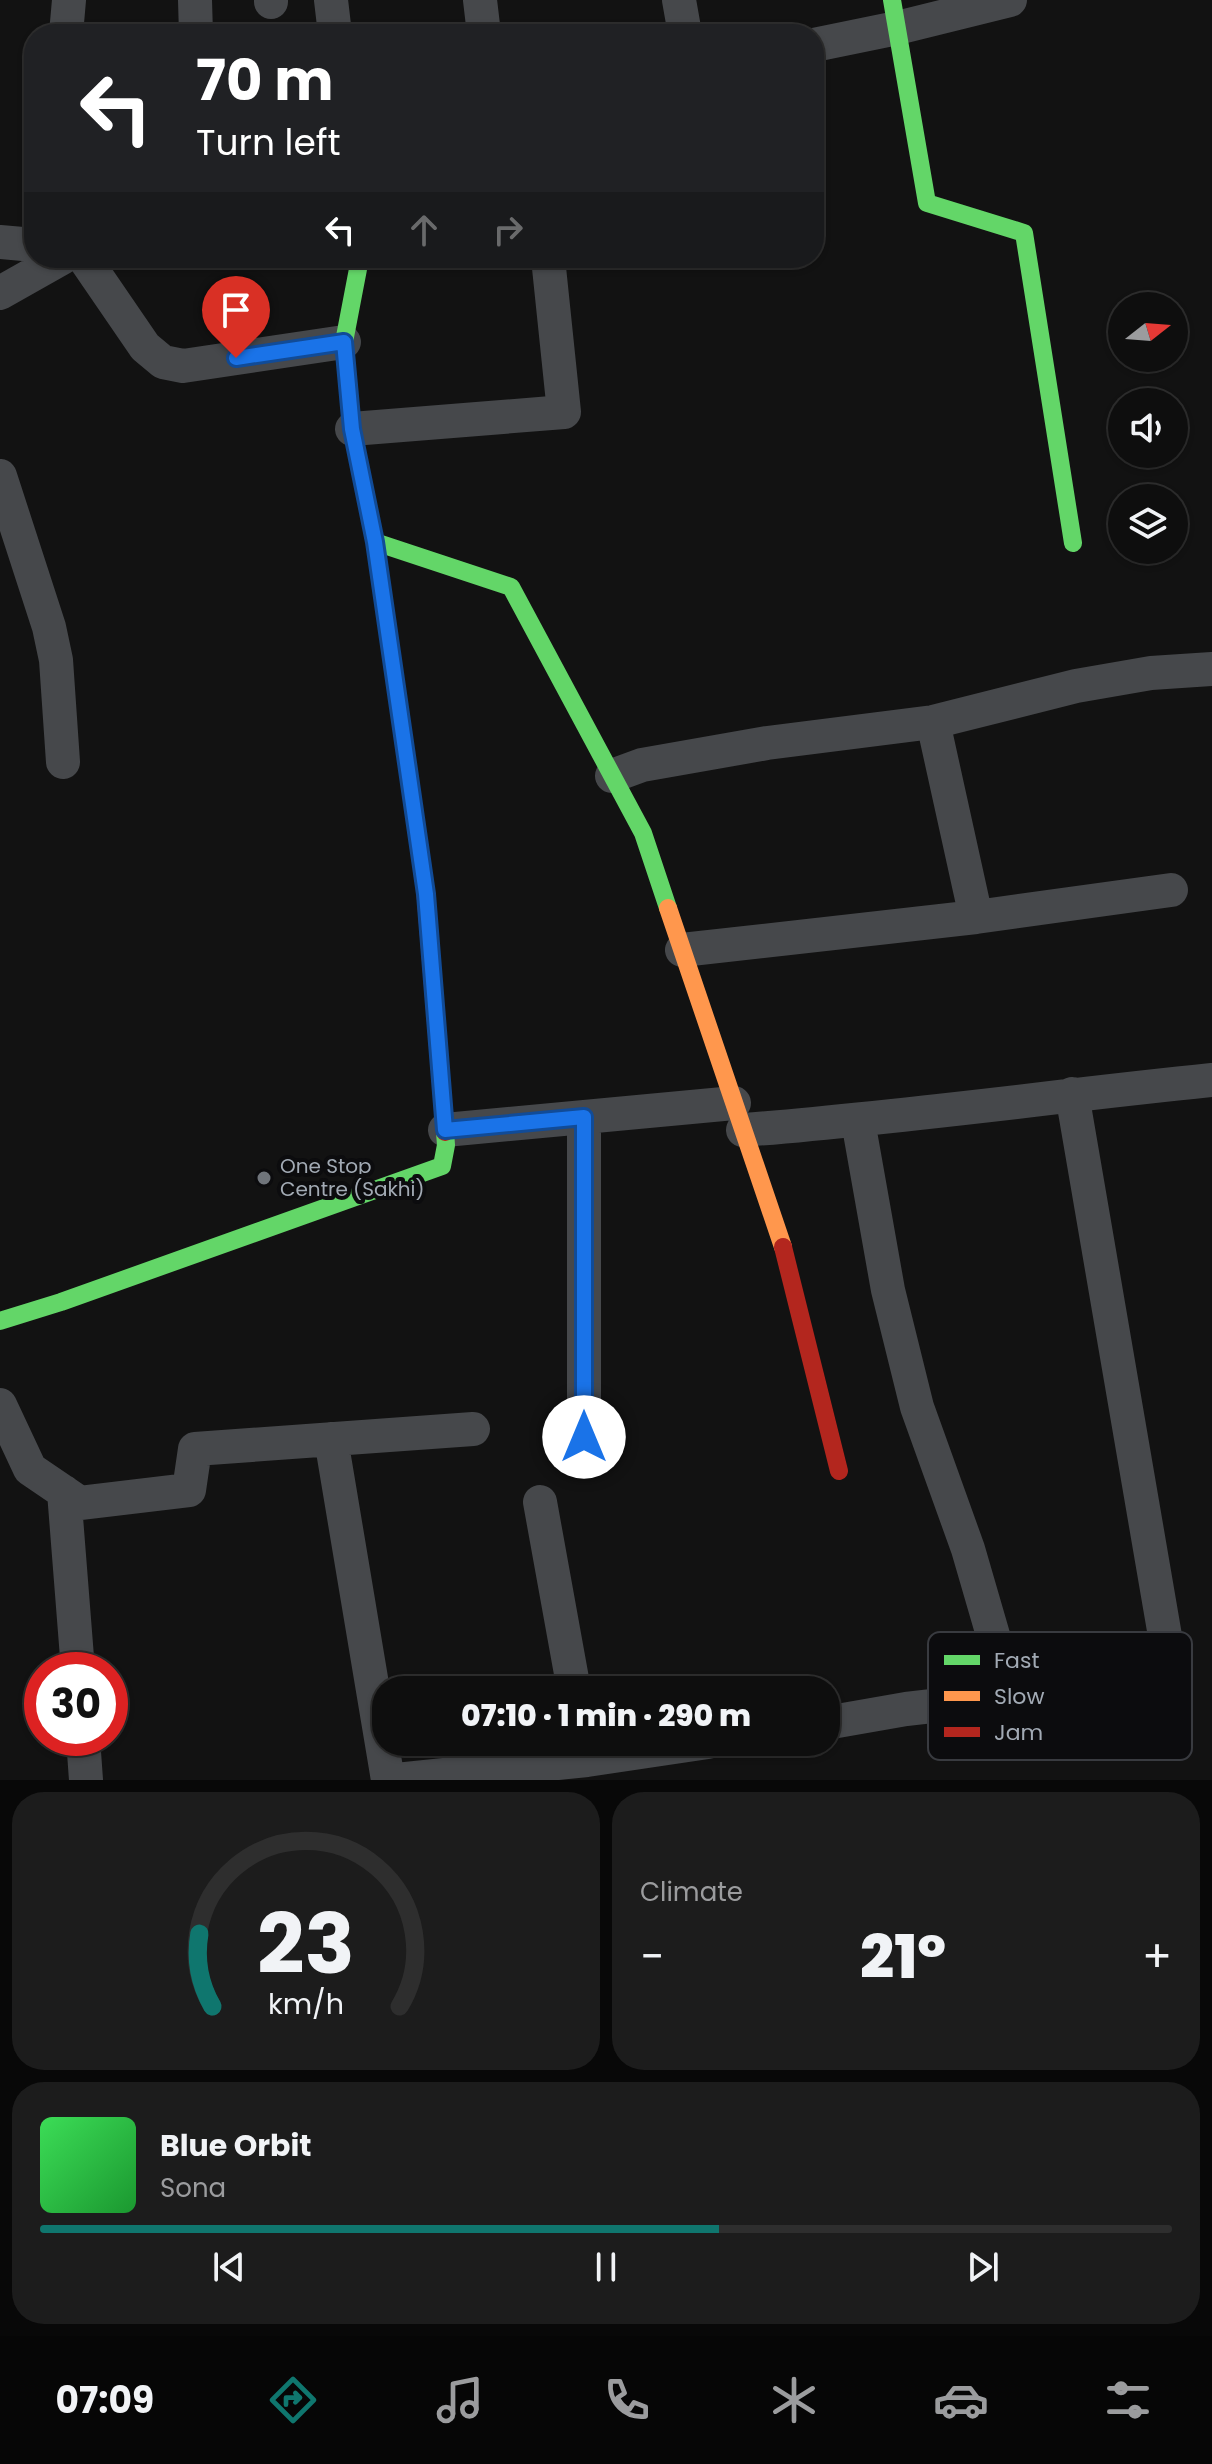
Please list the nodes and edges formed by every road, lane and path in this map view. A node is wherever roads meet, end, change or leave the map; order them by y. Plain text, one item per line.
1 (69, 0) edge
2 (195, 0) edge
3 (331, 0) edge
4 (480, 0) edge
5 (679, 0) edge
6 (1010, 0) edge
7 (895, 14) edge
8 (67, 24) edge
9 (196, 24) edge
10 (334, 24) edge
11 (483, 24) edge
12 (683, 24) edge
13 (824, 41) edge
14 (0, 242) edge
15 (24, 248) edge
16 (40, 268) edge
17 (70, 268) edge
18 (358, 268) edge
19 (549, 268) edge
20 (0, 293) edge
21 (344, 342) junction
22 (352, 429) junction
23 (0, 476) edge
24 (375, 542) junction
25 (1073, 543) dead end
26 (1212, 669) edge
27 (933, 722) junction
28 (63, 762) dead end
29 (612, 776) junction
30 (1171, 890) dead end
31 (976, 917) junction
32 (682, 950) junction
33 (1212, 1080) edge
34 (1072, 1094) junction
35 (738, 1116) junction
36 (584, 1117) junction
37 (858, 1121) junction
38 (445, 1130) junction
39 (0, 1321) edge
40 (0, 1405) edge
41 (473, 1429) dead end
42 (584, 1437) dead end
43 (331, 1439) junction
44 (839, 1471) dead end
45 (64, 1492) junction
46 (540, 1502) dead end
47 (992, 1632) edge
48 (1164, 1632) edge
49 (77, 1652) edge
50 (571, 1676) edge
51 (928, 1706) edge
52 (840, 1721) edge
53 (84, 1756) edge
54 (619, 1756) edge
55 (587, 1761) edge
56 (86, 1780) edge
57 (388, 1780) edge
58 (396, 1780) edge

1 - 8 street
2 - 9 street
3 - 10 street
4 - 11 street
5 - 12 street
6 - 7 street
7 - 13 street
7 - 25 street
14 - 15 street
16 - 20 street
17 - 21 street
18 - 21 street
19 - 22 street
21 - 22 street
22 - 24 street
23 - 28 street
24 - 29 street
24 - 38 street
26 - 27 street
27 - 29 street
27 - 31 street
29 - 32 street
30 - 31 street
31 - 32 street
32 - 35 street
33 - 34 street
34 - 37 street
34 - 48 street
35 - 36 street
35 - 37 street
35 - 44 street
36 - 38 street
36 - 42 street
37 - 47 street
38 - 39 street
40 - 45 street
41 - 43 street
43 - 45 street
43 - 57 street
45 - 49 street
46 - 50 street
51 - 52 street
53 - 56 street
54 - 55 street
55 - 58 street

